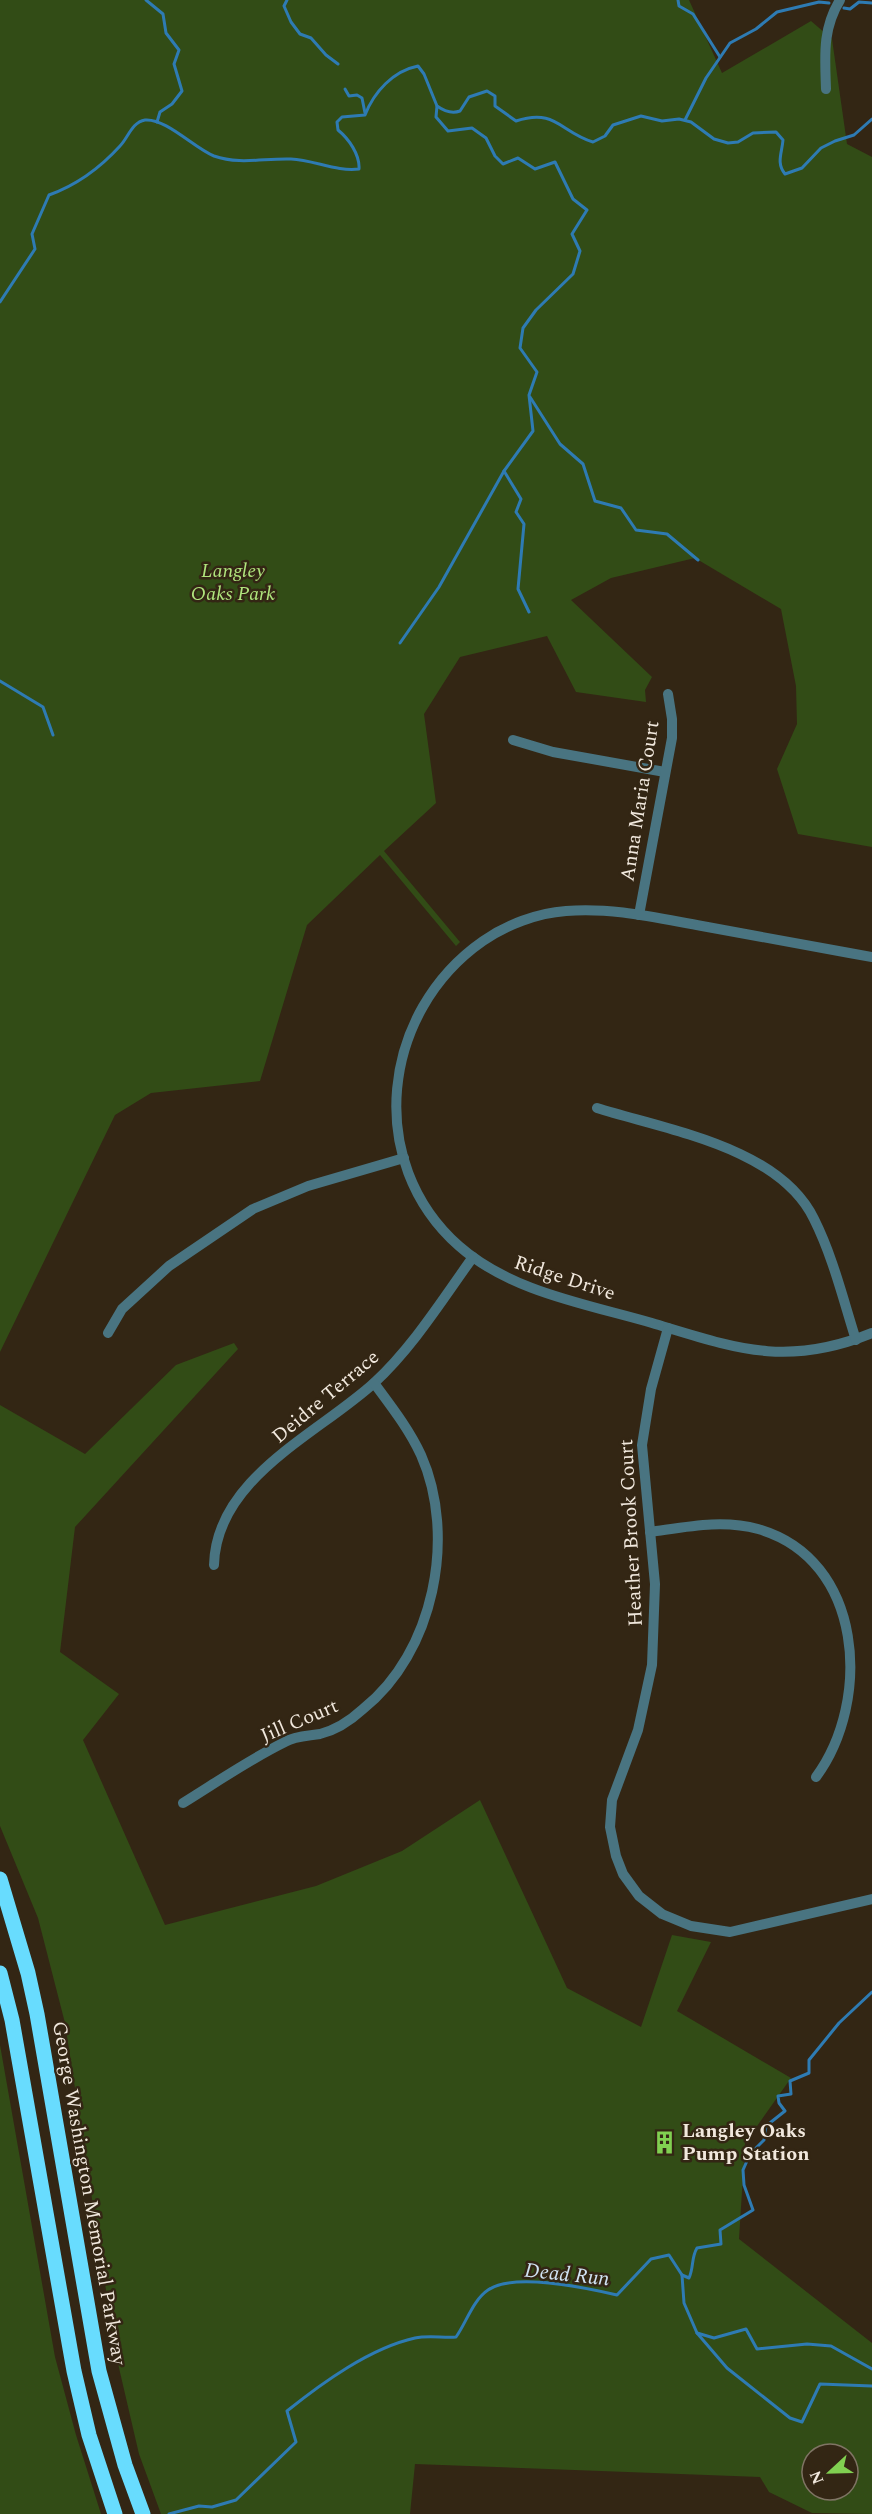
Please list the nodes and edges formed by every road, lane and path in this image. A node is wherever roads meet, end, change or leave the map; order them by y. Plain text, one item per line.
1 (840, 0) edge
2 (826, 89) dead end
3 (668, 694) dead end
4 (513, 740) dead end
5 (665, 772) junction
6 (639, 915) junction
7 (872, 957) edge
8 (597, 1108) dead end
9 (404, 1158) junction
10 (472, 1257) junction
11 (668, 1328) junction
12 (108, 1333) dead end
13 (872, 1333) edge
14 (856, 1340) junction
15 (374, 1383) junction
16 (650, 1532) junction
17 (214, 1565) dead end
18 (816, 1777) dead end
19 (183, 1803) dead end
20 (0, 1879) edge
21 (872, 1899) edge
22 (0, 1973) edge
23 (115, 2514) edge
24 (143, 2514) edge

1 - 2 street
3 - 5 street, Anna Maria Court
4 - 5 street
5 - 6 street, Anna Maria Court
6 - 7 street, Ridge Drive
6 - 9 street, Ridge Drive
8 - 14 street
9 - 10 street, Ridge Drive
9 - 12 street
10 - 11 street, Ridge Drive
10 - 15 street, Deidre Terrace
11 - 14 street, Ridge Drive
11 - 16 street, Heather Brook Court
13 - 14 street, Ridge Drive
15 - 17 street, Deidre Terrace
15 - 19 street, Jill Court
16 - 18 street
16 - 21 street, Heather Brook Court
20 - 24 highway, George Washington Memorial Parkway
22 - 23 highway

